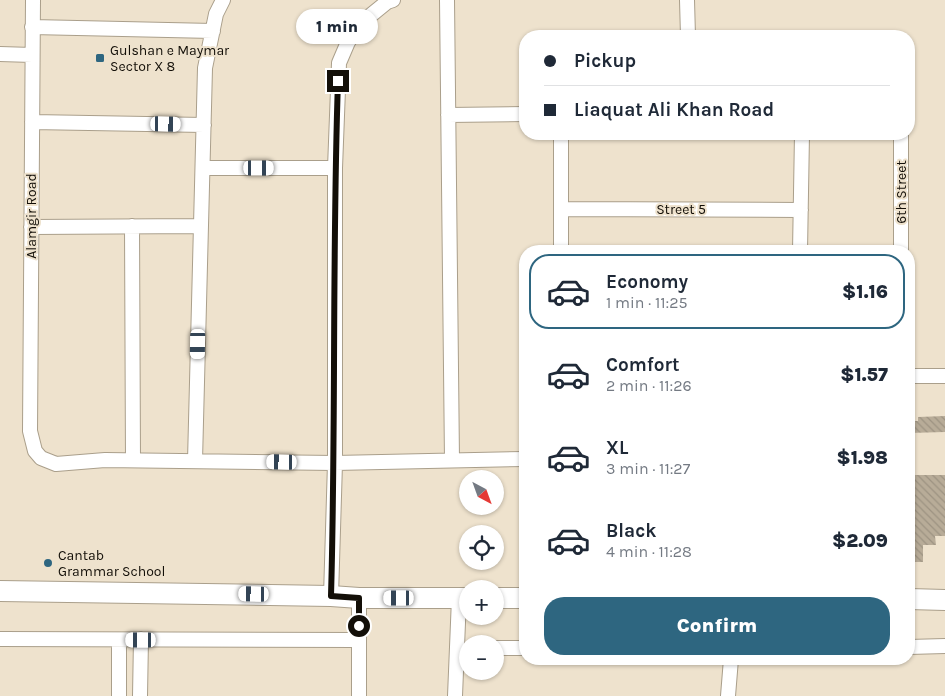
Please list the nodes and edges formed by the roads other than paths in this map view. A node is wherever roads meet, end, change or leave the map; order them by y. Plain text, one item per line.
1 (33, 0) edge
2 (223, 0) edge
3 (393, 0) edge
4 (447, 0) edge
5 (687, 0) edge
6 (32, 28) junction
7 (688, 30) edge
8 (213, 31) junction
9 (0, 54) edge
10 (32, 55) junction
11 (519, 114) edge
12 (448, 115) junction
13 (32, 122) junction
14 (204, 125) junction
15 (561, 140) edge
16 (802, 140) edge
17 (901, 140) edge
18 (203, 168) junction
19 (335, 168) junction
20 (561, 209) junction
21 (801, 210) junction
22 (132, 226) junction
23 (201, 226) junction
24 (31, 227) junction
25 (561, 245) edge
26 (800, 245) edge
27 (901, 245) edge
28 (915, 376) edge
29 (945, 376) edge
30 (519, 459) edge
31 (133, 460) junction
32 (452, 460) junction
33 (194, 461) junction
34 (334, 463) junction
35 (0, 590) edge
36 (331, 596) junction
37 (359, 598) junction
38 (459, 598) edge
39 (504, 598) edge
40 (519, 598) edge
41 (915, 599) edge
42 (945, 600) edge
43 (0, 639) edge
44 (119, 640) junction
45 (141, 640) junction
46 (359, 640) junction
47 (945, 646) edge
48 (915, 647) edge
49 (504, 648) edge
50 (519, 648) edge
51 (731, 665) edge
52 (459, 669) edge
53 (119, 696) edge
54 (140, 696) edge
55 (359, 696) edge
56 (455, 696) edge
57 (728, 696) edge

1 - 6 street, Alamgir Road
2 - 8 street
3 - 19 street
4 - 12 street
5 - 7 street
6 - 8 street
6 - 10 street, Alamgir Road
8 - 14 street
9 - 10 street
10 - 13 street, Alamgir Road
11 - 12 street
12 - 32 street
13 - 14 street
13 - 24 street, Alamgir Road
14 - 18 street
15 - 20 street
16 - 21 street
17 - 27 street, 6th Street
18 - 19 street
18 - 23 street
19 - 34 street
20 - 21 street, Street 5
20 - 25 street
21 - 26 street
22 - 23 street
22 - 24 street
22 - 31 street
23 - 33 street
24 - 31 street, Alamgir Road
28 - 29 street
30 - 32 street
31 - 33 street
32 - 34 street
33 - 34 street
34 - 36 street
35 - 36 street
36 - 37 street
37 - 38 street
37 - 46 street
39 - 40 street
41 - 42 street
43 - 44 street
44 - 45 street
44 - 53 street
45 - 46 street
45 - 54 street
46 - 55 street
47 - 48 street
49 - 50 street
51 - 57 street
52 - 56 street

